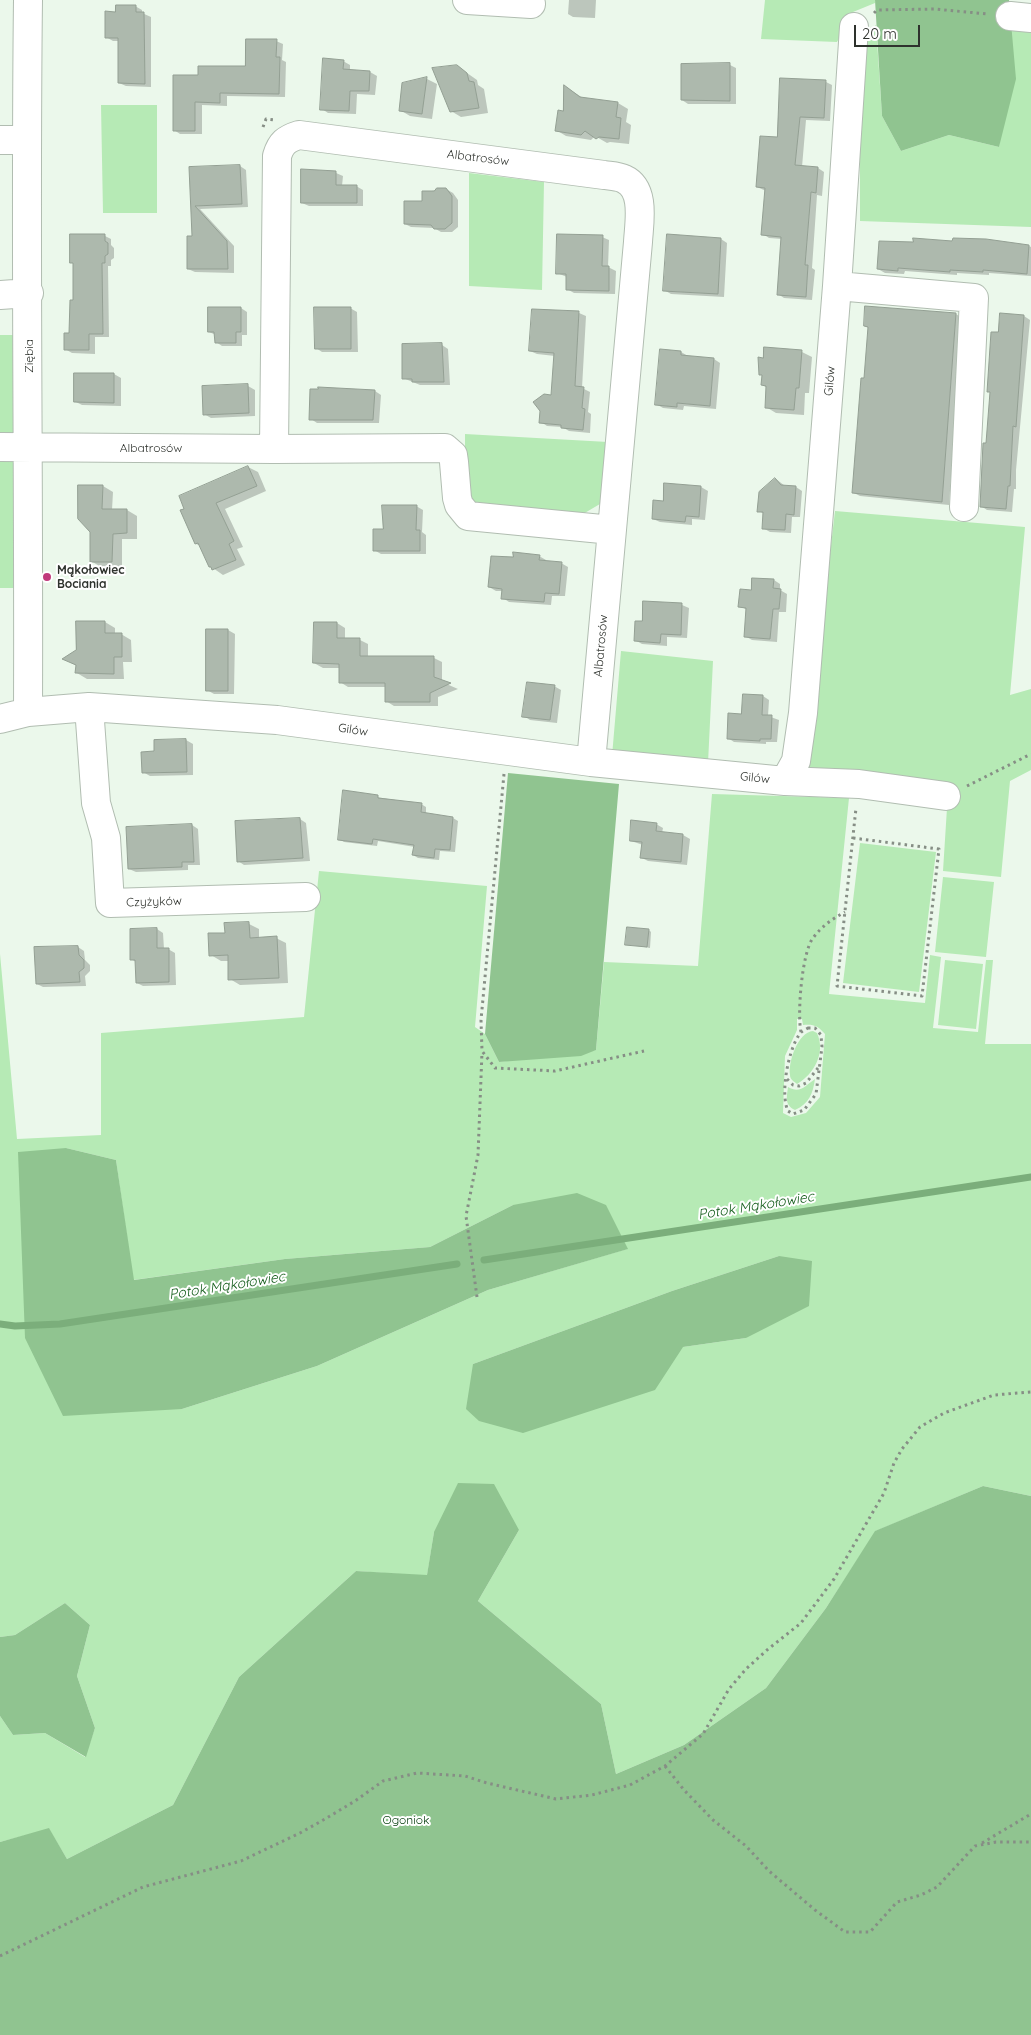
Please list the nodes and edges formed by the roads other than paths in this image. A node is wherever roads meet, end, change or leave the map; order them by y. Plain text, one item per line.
1 (28, 0) edge
2 (467, 0) edge
3 (531, 4) dead end
4 (854, 27) road end
5 (0, 140) edge
6 (27, 140) junction
7 (837, 286) junction
8 (28, 293) junction
9 (0, 295) edge
10 (0, 447) edge
11 (28, 447) junction
12 (274, 449) junction
13 (964, 507) dead end
14 (612, 530) junction
15 (89, 708) junction
16 (28, 712) junction
17 (0, 719) edge
18 (591, 762) junction
19 (784, 781) junction
20 (946, 796) road end
21 (306, 897) dead end

1 - 6 street, Ziębia
2 - 3 street
4 - 7 street, Gilów
5 - 6 street
6 - 8 street, Ziębia
7 - 13 street
7 - 19 street, Gilów
8 - 9 street
8 - 11 street, Ziębia
10 - 11 street, Albatrosów
11 - 12 street, Albatrosów
11 - 16 street, Ziębia
12 - 14 street, Albatrosów
12 - 14 street, Albatrosów
14 - 18 street, Albatrosów
15 - 16 street, Gilów
15 - 18 street, Gilów
15 - 21 street, Czyżyków
16 - 17 street, Gilów
18 - 19 street, Gilów
19 - 20 street

